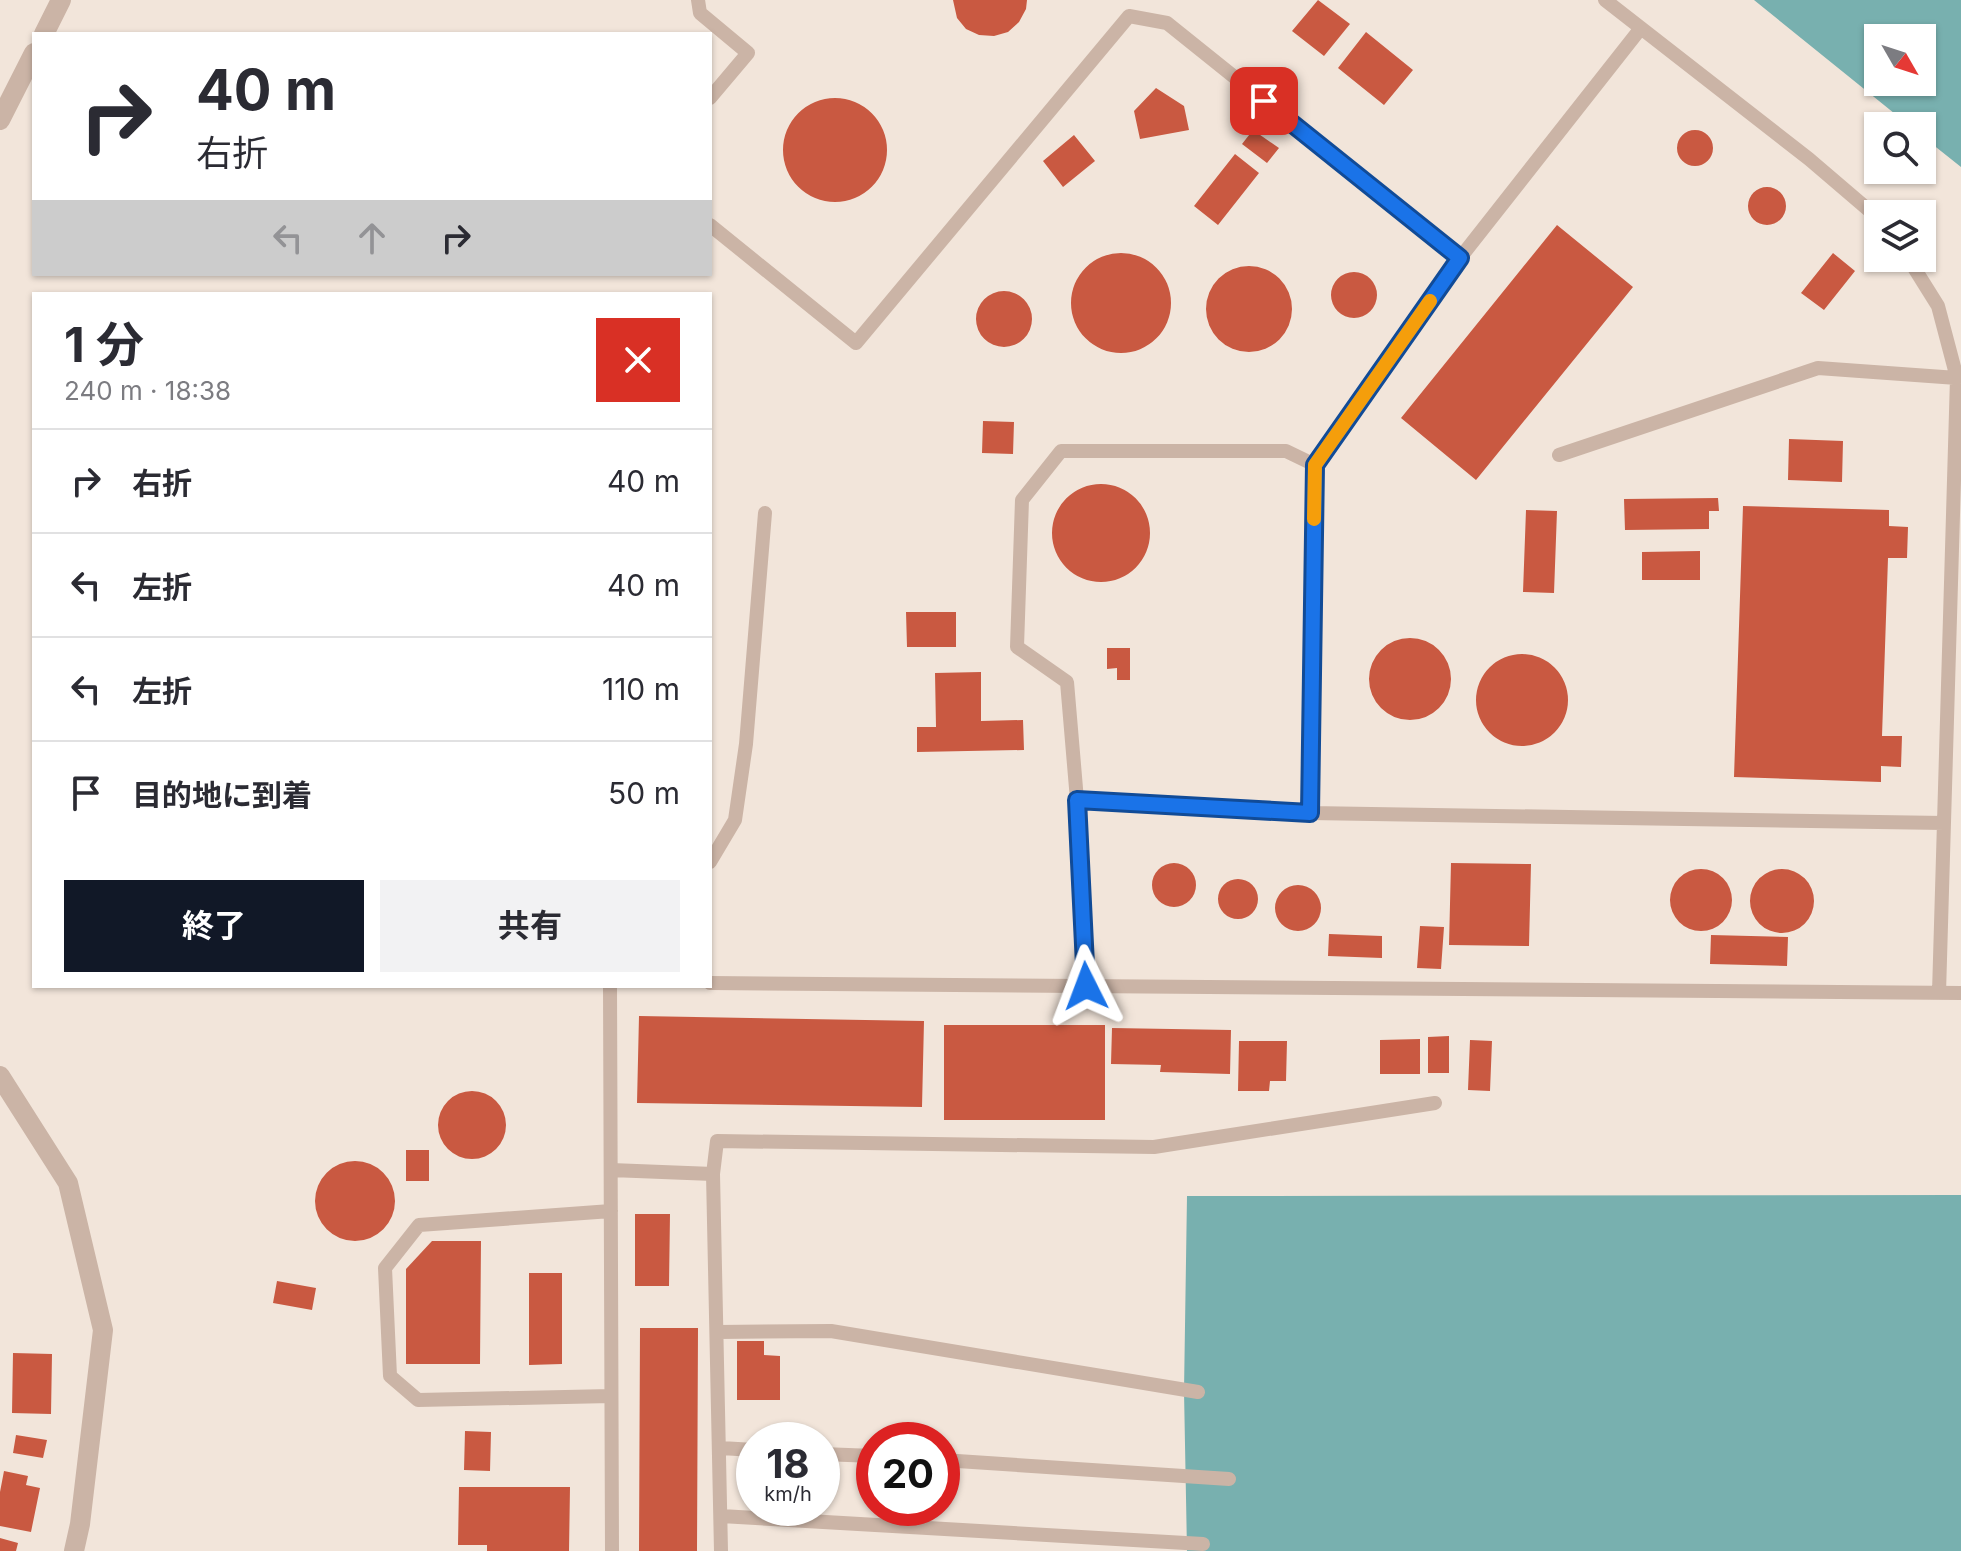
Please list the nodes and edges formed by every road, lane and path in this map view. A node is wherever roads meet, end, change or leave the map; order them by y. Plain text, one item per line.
1 (61, 0) edge
2 (698, 0) edge
3 (1605, 0) edge
4 (1641, 28) junction
5 (45, 32) edge
6 (32, 57) edge
7 (712, 96) edge
8 (0, 120) edge
9 (1864, 206) edge
10 (712, 227) edge
11 (1460, 258) junction
12 (1917, 272) edge
13 (1957, 378) junction
14 (1559, 455) dead end
15 (1315, 465) junction
16 (765, 513) dead end
17 (1077, 800) junction
18 (1310, 813) junction
19 (1944, 823) junction
20 (712, 859) edge
21 (712, 983) edge
22 (1086, 986) junction
23 (610, 988) edge
24 (1939, 993) junction
25 (1961, 993) edge
26 (0, 1076) edge
27 (1435, 1103) dead end
28 (611, 1170) junction
29 (713, 1174) junction
30 (611, 1211) junction
31 (718, 1332) junction
32 (1198, 1392) dead end
33 (611, 1396) junction
34 (721, 1448) junction
35 (736, 1449) edge
36 (960, 1461) edge
37 (1229, 1479) dead end
38 (721, 1516) junction
39 (1203, 1544) dead end
40 (74, 1551) edge
41 (612, 1551) edge
42 (721, 1551) edge

1 - 5 street
2 - 7 lane
3 - 4 lane
4 - 9 lane
4 - 11 lane
6 - 8 street
10 - 11 lane
11 - 15 lane
12 - 13 lane
13 - 14 lane
13 - 19 lane
15 - 17 lane
15 - 18 lane
16 - 20 lane
17 - 18 lane
17 - 22 lane
18 - 19 lane
19 - 24 lane
21 - 22 lane
22 - 24 lane
23 - 28 lane
24 - 25 lane
26 - 40 street
27 - 29 lane
28 - 29 lane
28 - 30 lane
29 - 31 lane
30 - 33 lane
30 - 33 lane
31 - 32 lane
31 - 34 lane
33 - 41 lane
34 - 35 lane
34 - 38 lane
36 - 37 lane
38 - 39 lane
38 - 42 lane

